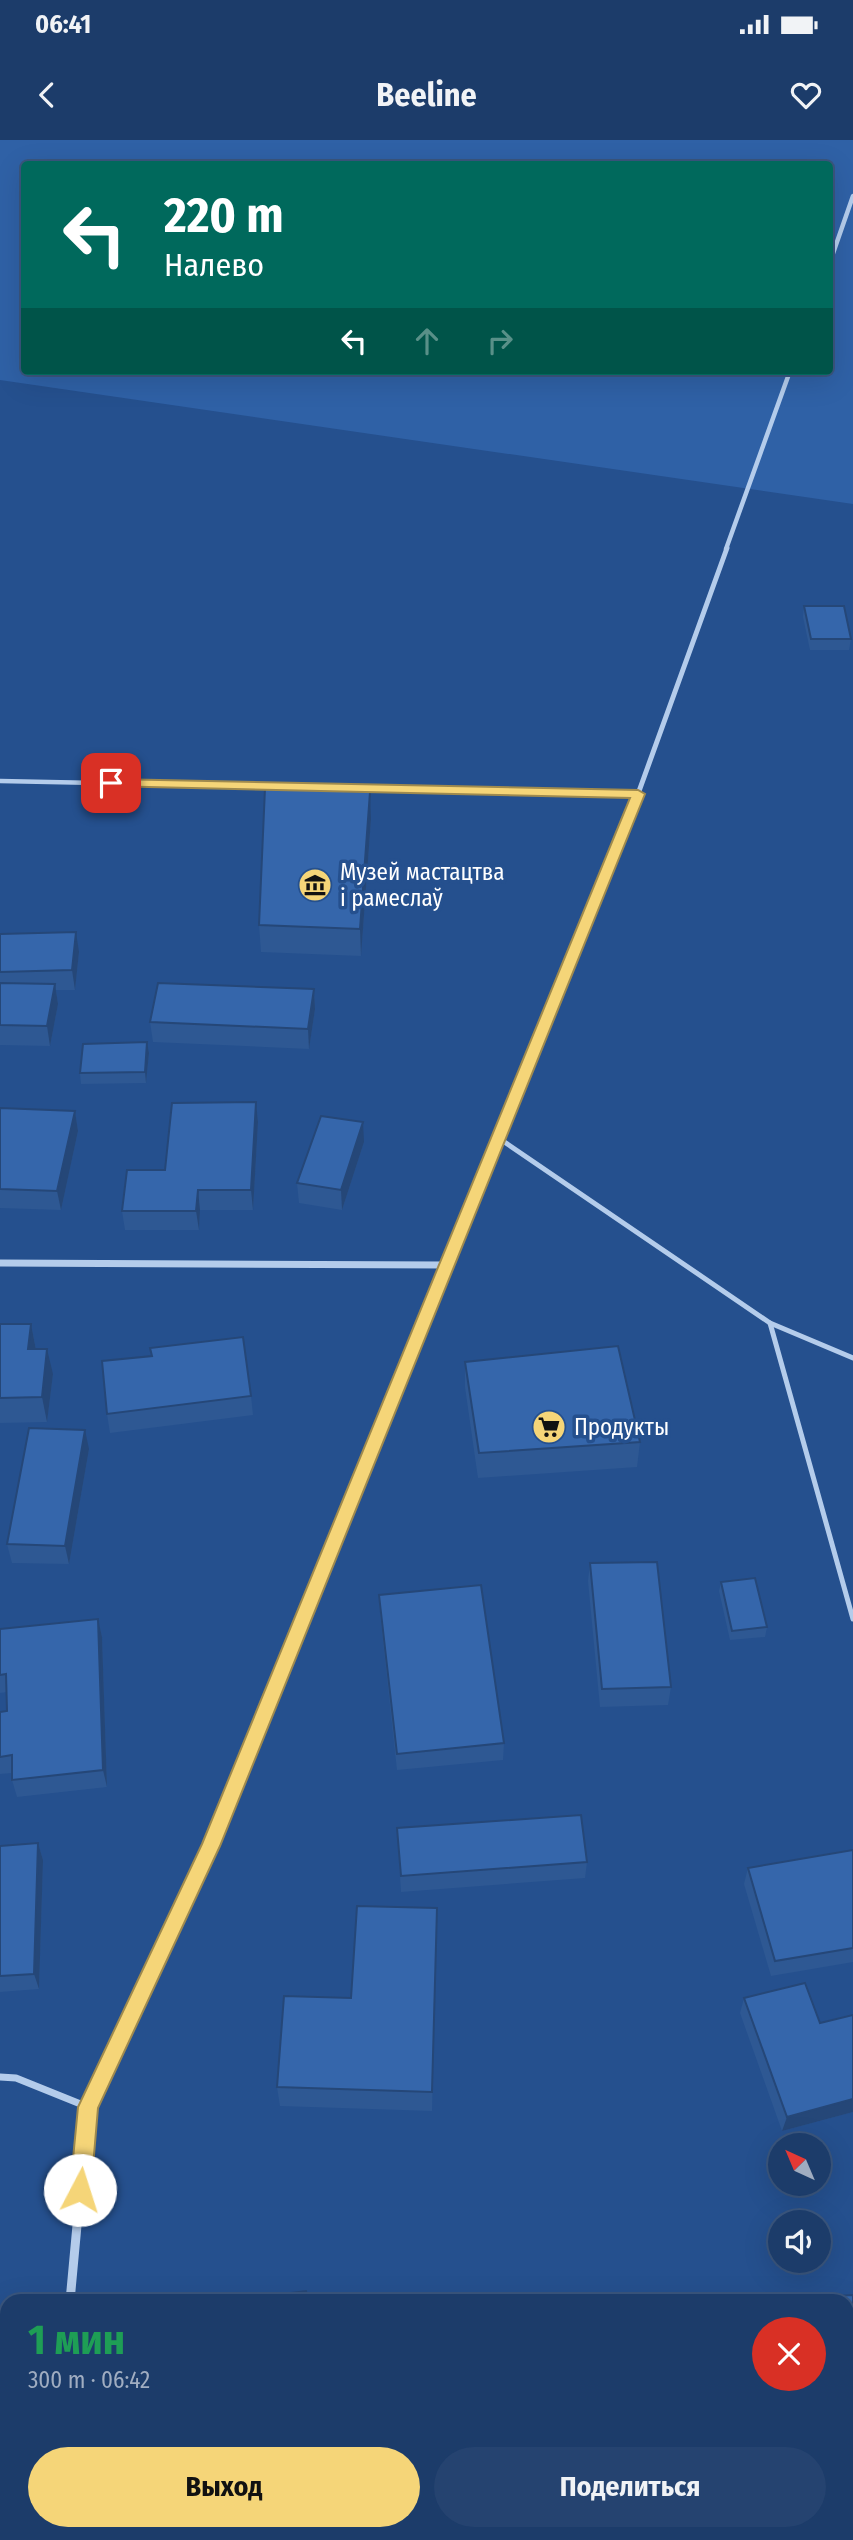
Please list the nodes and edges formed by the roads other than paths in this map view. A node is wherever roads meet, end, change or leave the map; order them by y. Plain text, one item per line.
1 (853, 196) edge
2 (833, 253) edge
3 (789, 375) edge
4 (0, 781) edge
5 (638, 794) junction
6 (500, 1139) junction
7 (0, 1263) edge
8 (445, 1265) junction
9 (770, 1323) junction
10 (853, 1358) edge
11 (853, 1619) edge
12 (0, 2077) edge
13 (88, 2107) junction
14 (71, 2294) edge

1 - 2 street
3 - 5 street
4 - 5 lane
5 - 6 street
6 - 8 street
6 - 9 lane
7 - 8 street
8 - 13 street
9 - 10 lane
9 - 11 lane
12 - 13 lane
13 - 14 street

